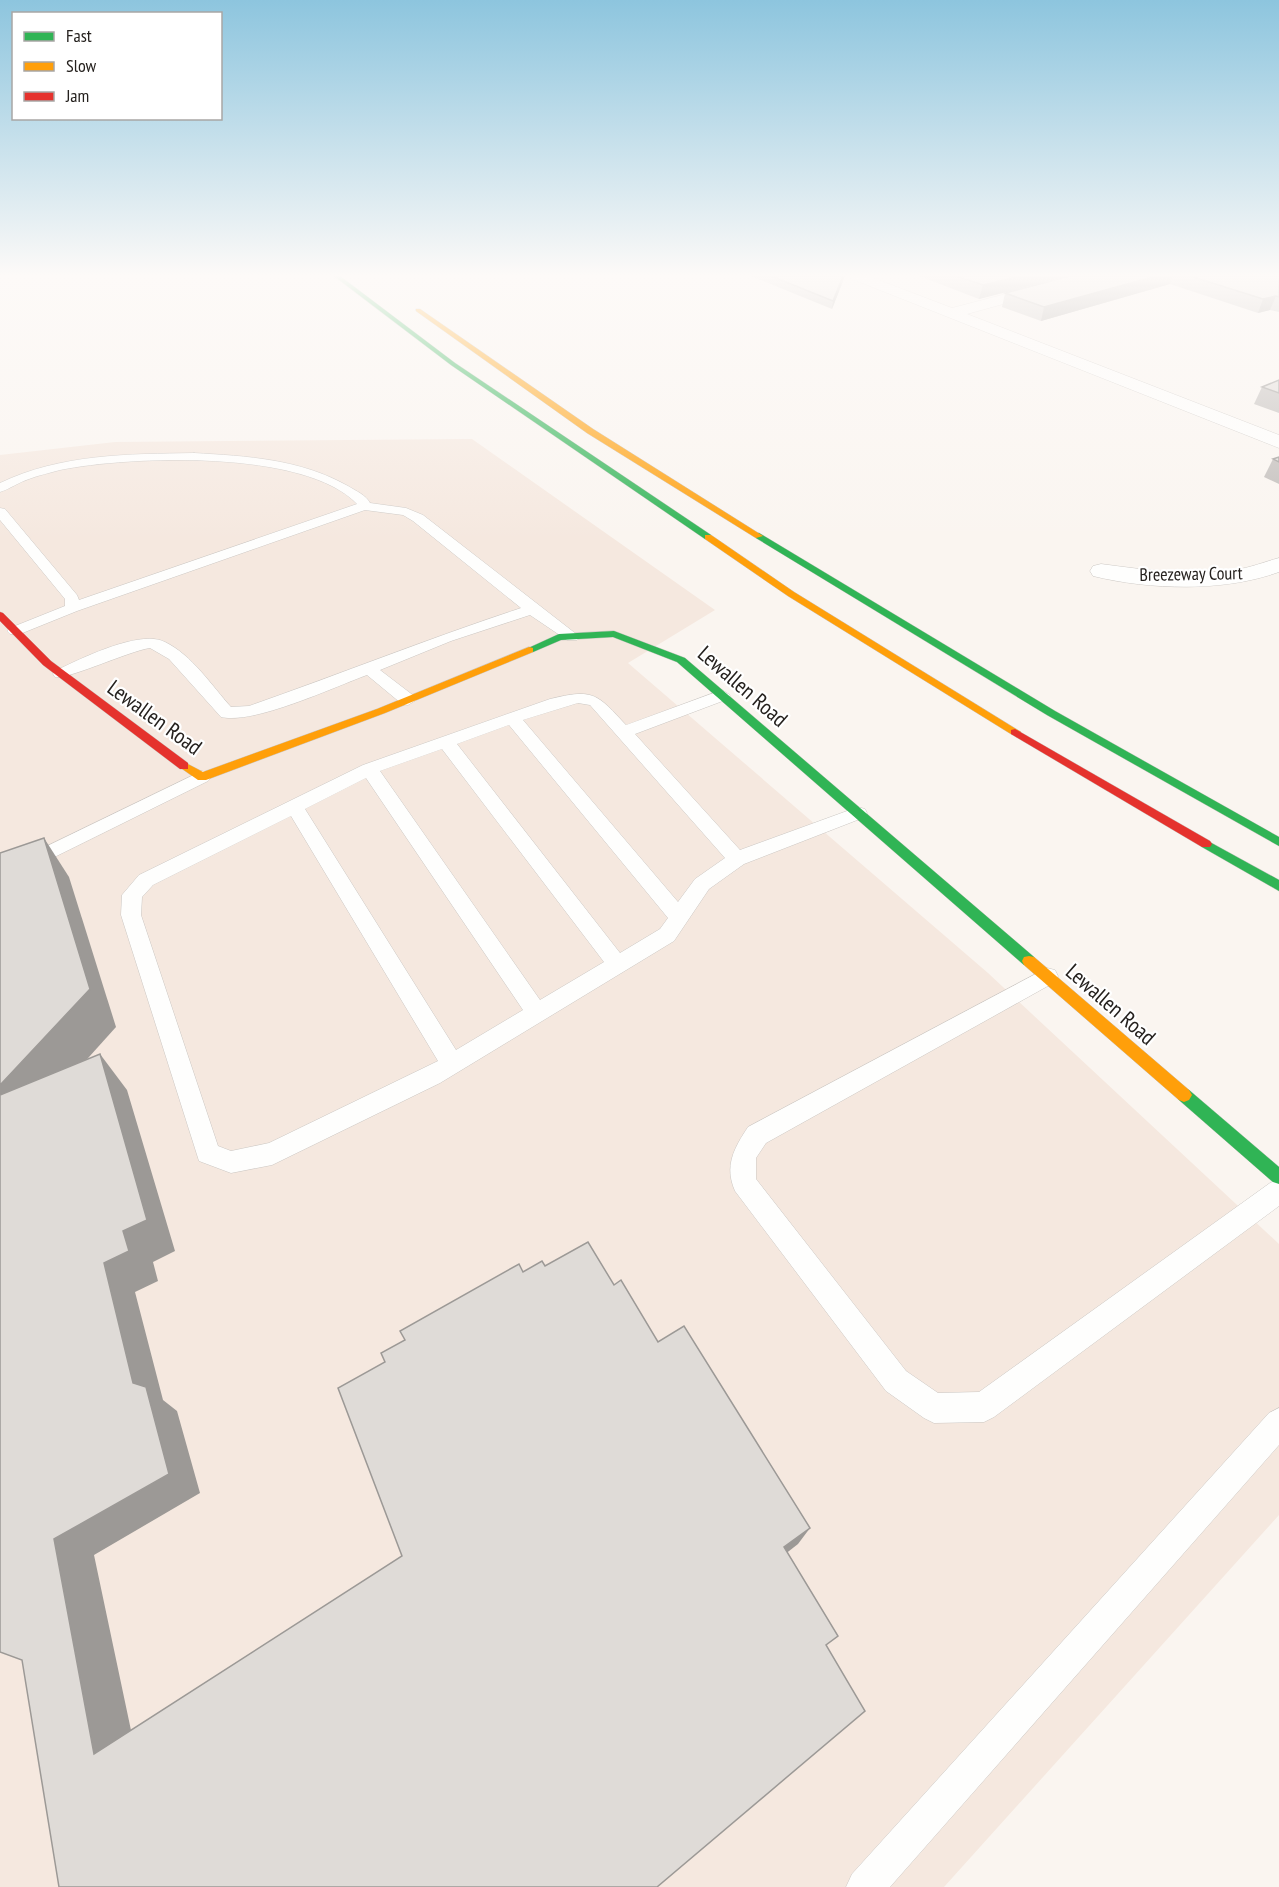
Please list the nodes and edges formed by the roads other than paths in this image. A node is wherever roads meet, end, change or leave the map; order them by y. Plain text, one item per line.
1 (454, 364) edge
2 (495, 364) edge
3 (1081, 364) edge
4 (1279, 442) edge
5 (0, 488) edge
6 (364, 506) junction
7 (0, 512) edge
8 (1279, 565) edge
9 (1101, 571) dead end
10 (72, 608) junction
11 (532, 609) junction
12 (0, 615) edge
13 (15, 630) junction
14 (572, 637) junction
15 (369, 669) junction
16 (61, 674) junction
17 (722, 695) junction
18 (408, 700) junction
19 (512, 718) junction
20 (625, 732) junction
21 (446, 742) junction
22 (369, 769) junction
23 (202, 777) junction
24 (294, 806) junction
25 (858, 813) junction
26 (1279, 842) edge
27 (737, 859) junction
28 (0, 877) edge
29 (1279, 886) edge
30 (679, 917) junction
31 (618, 965) junction
32 (1047, 976) junction
33 (537, 1013) junction
34 (452, 1064) junction
35 (1279, 1177) edge
36 (1279, 1191) edge
37 (1279, 1423) edge
38 (865, 1887) edge

1 - 29 main road
2 - 26 main road
3 - 4 street
5 - 6 lane
6 - 10 lane
6 - 11 lane
7 - 10 lane
8 - 9 street, Breezeway Court
10 - 13 lane
11 - 14 lane
11 - 15 lane
12 - 13 main road, Lewallen Road
13 - 16 main road, Lewallen Road
14 - 17 main road, Lewallen Road
14 - 18 main road, Lewallen Road
15 - 16 lane
15 - 18 lane
16 - 23 main road, Lewallen Road
17 - 20 lane
17 - 25 main road, Lewallen Road
18 - 23 main road, Lewallen Road
19 - 20 lane
19 - 21 lane
19 - 30 lane
20 - 27 lane
21 - 22 lane
21 - 31 lane
22 - 24 lane
22 - 33 lane
23 - 28 lane
24 - 34 lane
24 - 34 lane
25 - 27 lane
25 - 32 main road, Lewallen Road
27 - 30 lane
30 - 31 lane
31 - 33 lane
32 - 35 main road, Lewallen Road
32 - 36 lane
33 - 34 lane
37 - 38 lane

